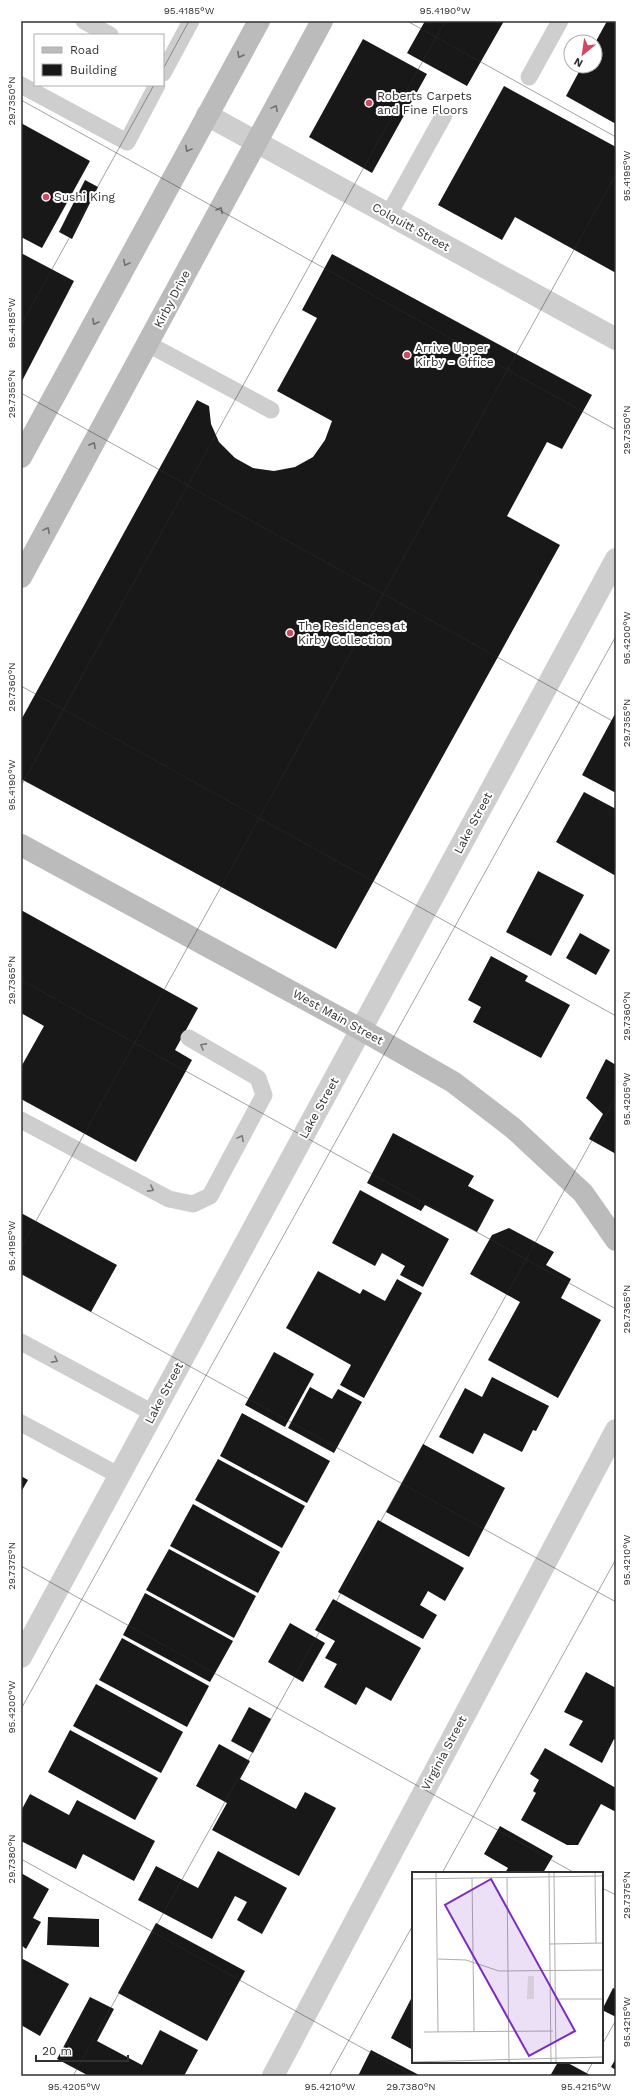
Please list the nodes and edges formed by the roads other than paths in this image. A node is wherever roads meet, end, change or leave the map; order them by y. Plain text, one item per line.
1 (84, 21) edge
2 (191, 21) edge
3 (258, 21) edge
4 (322, 21) edge
5 (560, 21) edge
6 (108, 34) edge
7 (164, 67) edge
8 (529, 77) dead end
9 (21, 85) edge
10 (156, 86) edge
11 (207, 115) junction
12 (444, 115) dead end
13 (257, 142) junction
14 (389, 214) junction
15 (616, 339) edge
16 (148, 344) junction
17 (271, 410) dead end
18 (22, 453) edge
19 (616, 559) edge
20 (21, 577) edge
21 (21, 845) edge
22 (362, 1030) junction
23 (189, 1038) dead end
24 (21, 1120) edge
25 (616, 1240) edge
26 (21, 1342) edge
27 (153, 1413) junction
28 (21, 1423) edge
29 (616, 1430) edge
30 (120, 1476) junction
31 (21, 1657) edge
32 (273, 2076) edge

1 - 6 lane
2 - 7 lane
3 -> 11 main road
13 -> 4 main road, Kirby Drive
5 - 8 lane
9 - 10 lane
11 - 13 street, Colquitt Street
11 -> 18 main road
12 - 14 lane
13 - 14 street, Colquitt Street
16 -> 13 main road, Kirby Drive
14 - 15 street, Colquitt Street
16 - 17 lane
20 -> 16 main road, Kirby Drive
19 - 22 street, Lake Street
21 - 22 main road, West Main Street
22 - 25 main road, West Main Street
22 - 27 street, Lake Street
24 -> 23 lane
26 -> 27 lane
27 - 30 street, Lake Street
28 - 30 lane
29 - 32 street, Virginia Street
30 - 31 street, Lake Street

